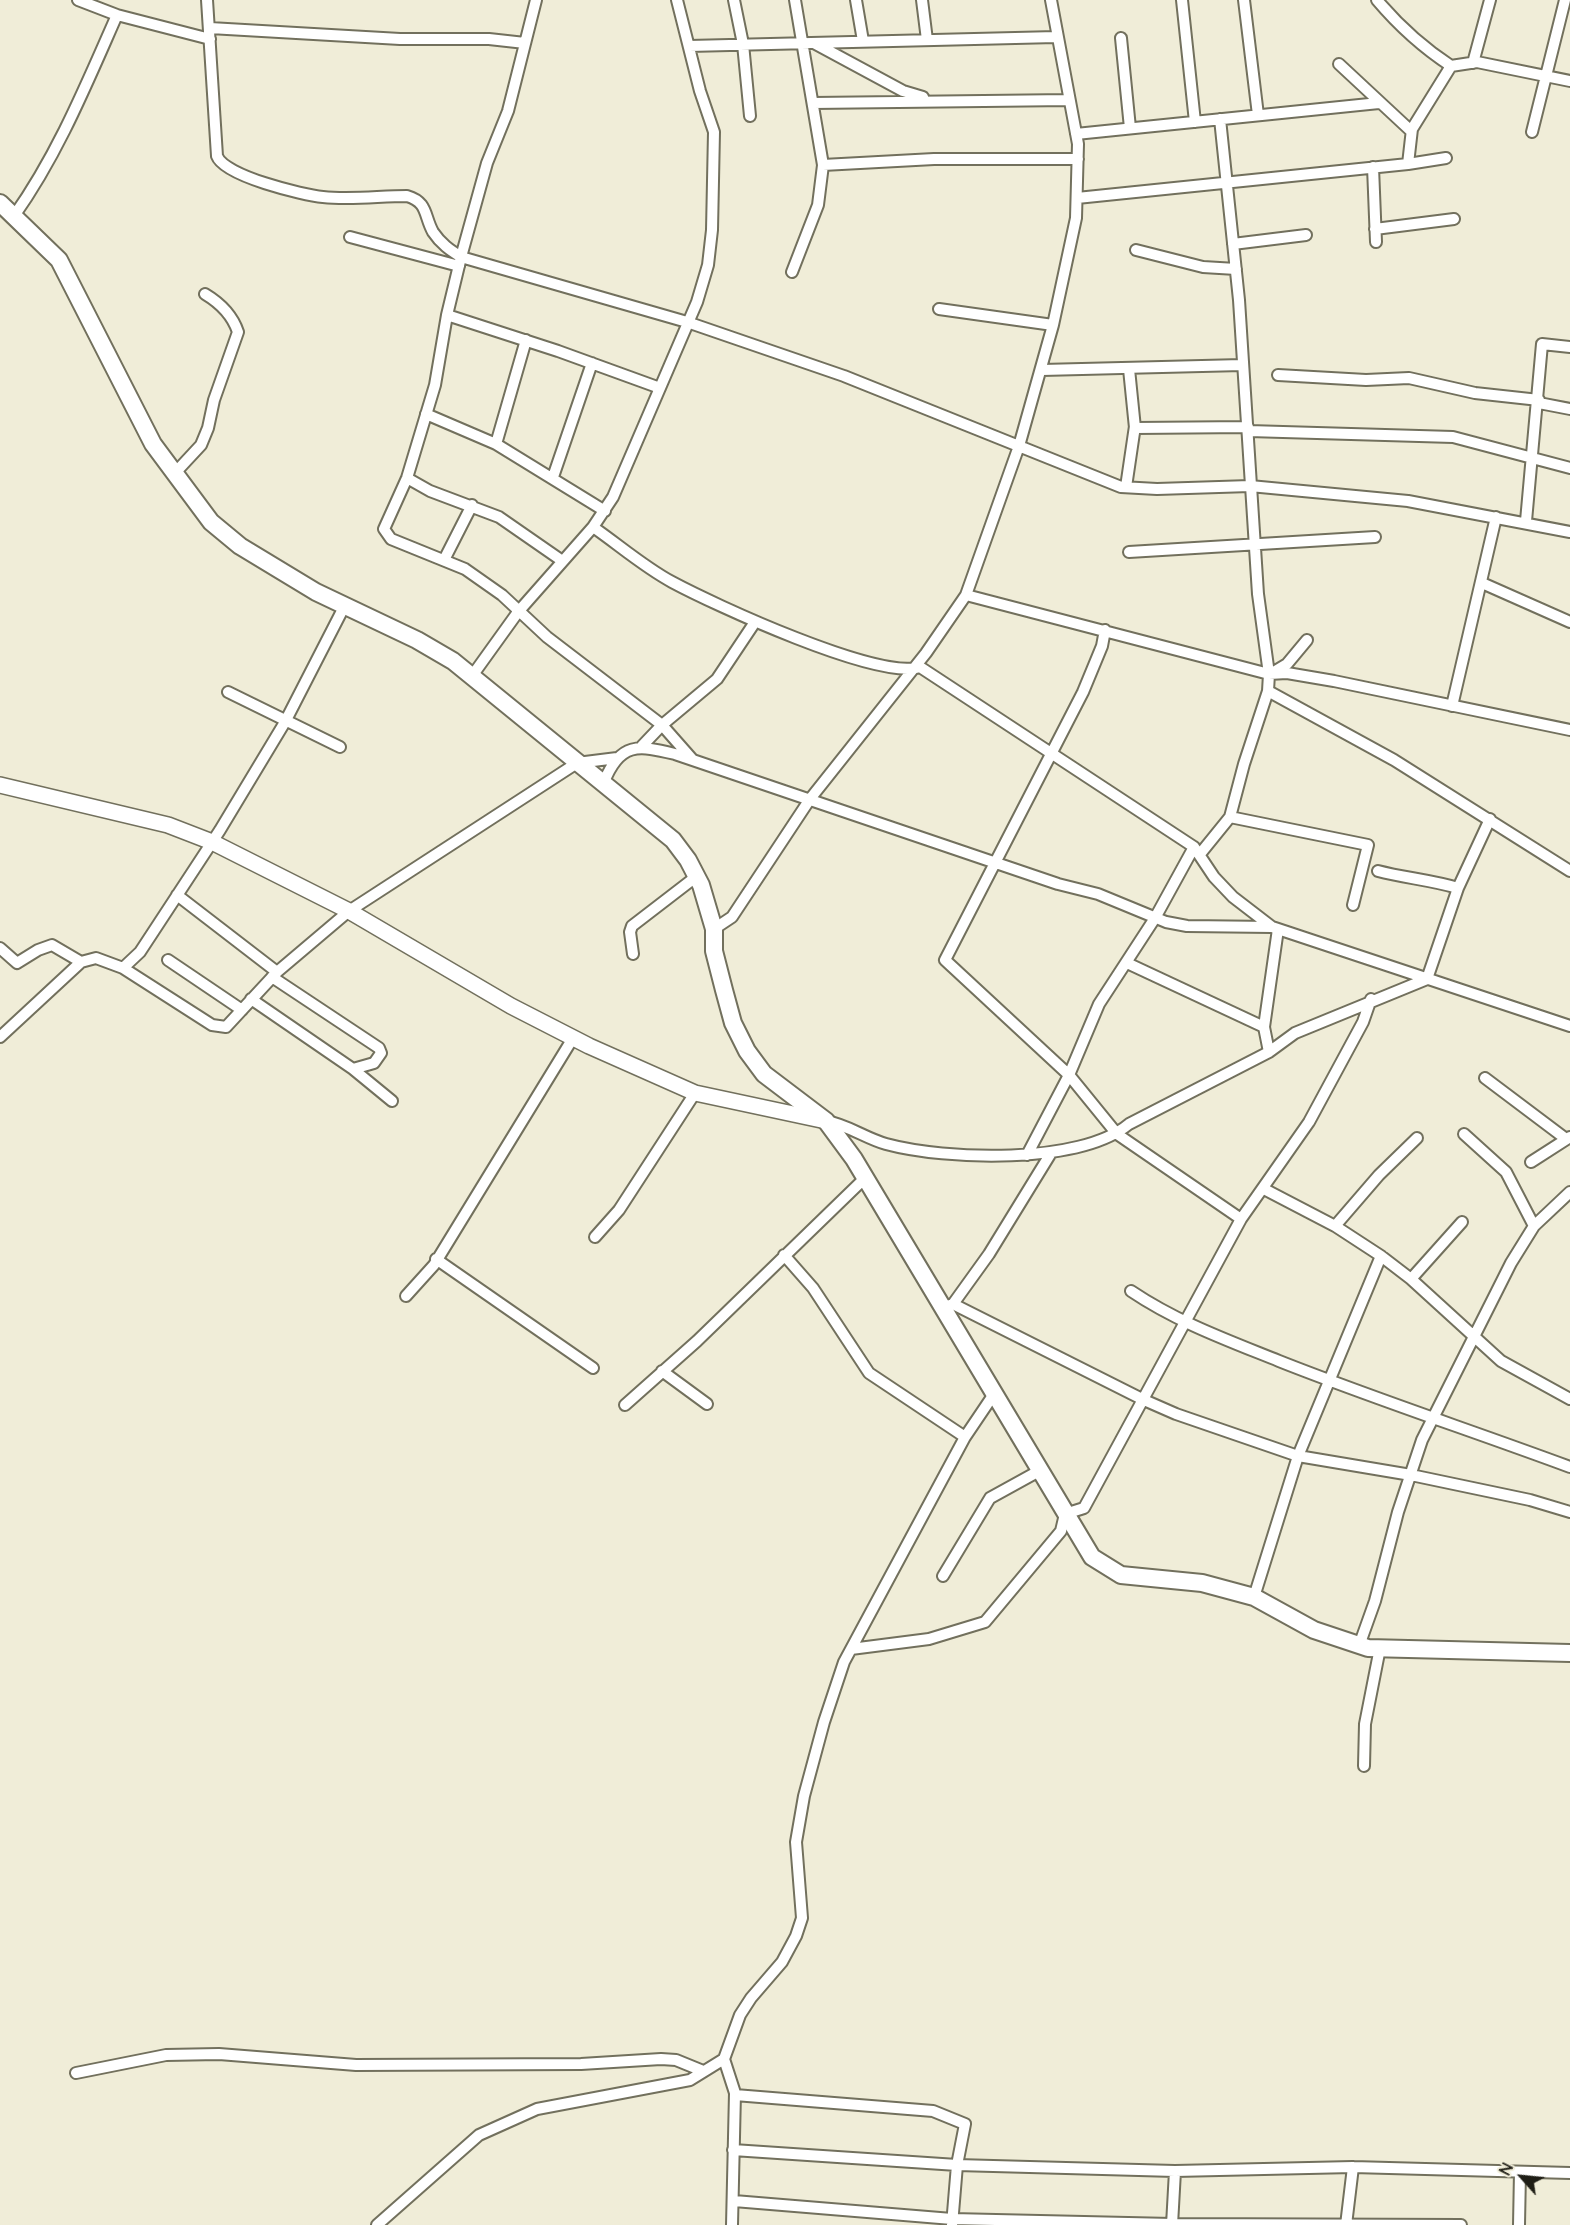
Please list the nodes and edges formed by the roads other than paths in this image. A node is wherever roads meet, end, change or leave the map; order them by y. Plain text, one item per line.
1 (78, 0) edge
2 (207, 0) edge
3 (536, 0) edge
4 (677, 0) edge
5 (734, 0) edge
6 (795, 0) edge
7 (856, 0) edge
8 (922, 0) edge
9 (1051, 0) edge
10 (1182, 0) edge
11 (1244, 0) edge
12 (1377, 0) edge
13 (1490, 0) edge
14 (1565, 0) edge
15 (117, 15) junction
16 (210, 34) junction
17 (1056, 37) junction
18 (1121, 38) dead end
19 (927, 40) junction
20 (862, 41) junction
21 (525, 43) junction
22 (808, 43) junction
23 (743, 44) junction
24 (689, 46) junction
25 (1339, 63) dead end
26 (1473, 63) junction
27 (1451, 66) junction
28 (1546, 76) junction
29 (1570, 81) edge
30 (930, 100) junction
31 (1069, 100) junction
32 (813, 103) junction
33 (1379, 103) junction
34 (1258, 115) junction
35 (750, 116) dead end
36 (1220, 119) junction
37 (1195, 122) junction
38 (1130, 128) junction
39 (1412, 131) junction
40 (1532, 132) dead end
41 (1076, 134) junction
42 (1446, 158) dead end
43 (1078, 159) junction
44 (1408, 164) junction
45 (823, 165) junction
46 (1373, 167) junction
47 (1227, 182) junction
48 (1077, 198) junction
49 (0, 203) edge
50 (14, 216) junction
51 (1454, 219) dead end
52 (1375, 229) junction
53 (1306, 234) dead end
54 (350, 237) dead end
55 (1376, 242) dead end
56 (1233, 244) junction
57 (1136, 250) dead end
58 (460, 262) junction
59 (1236, 269) junction
60 (792, 272) dead end
61 (205, 294) dead end
62 (939, 309) dead end
63 (447, 315) junction
64 (687, 322) junction
65 (1053, 325) junction
66 (525, 340) junction
67 (1570, 347) edge
68 (592, 363) junction
69 (1242, 365) junction
70 (1129, 369) junction
71 (1042, 370) junction
72 (1278, 375) dead end
73 (660, 388) junction
74 (1539, 402) junction
75 (1570, 409) edge
76 (426, 414) junction
77 (1135, 426) junction
78 (1249, 429) junction
79 (496, 444) junction
80 (1019, 446) junction
81 (1533, 460) junction
82 (1570, 468) edge
83 (174, 474) junction
84 (553, 477) junction
85 (407, 478) junction
86 (1250, 486) junction
87 (1125, 487) junction
88 (472, 505) junction
89 (604, 511) junction
90 (1496, 517) junction
91 (1526, 521) junction
92 (593, 527) junction
93 (1570, 532) edge
94 (1375, 537) dead end
95 (1254, 546) junction
96 (1129, 552) dead end
97 (444, 560) junction
98 (561, 560) junction
99 (1482, 583) junction
100 (966, 595) junction
101 (344, 607) junction
102 (518, 612) junction
103 (755, 622) junction
104 (1570, 622) edge
105 (1105, 630) junction
106 (1307, 640) dead end
107 (912, 669) junction
108 (1269, 674) junction
109 (472, 676) junction
110 (1268, 691) junction
111 (228, 692) dead end
112 (1452, 706) junction
113 (285, 722) junction
114 (662, 725) junction
115 (1570, 730) edge
116 (642, 746) junction
117 (340, 747) dead end
118 (1052, 754) junction
119 (617, 758) junction
120 (694, 761) junction
121 (577, 763) junction
122 (604, 782) junction
123 (0, 785) edge
124 (810, 799) junction
125 (1230, 818) junction
126 (1490, 819) junction
127 (212, 842) junction
128 (1197, 850) junction
129 (994, 862) junction
130 (1378, 871) dead end
131 (1570, 872) edge
132 (697, 876) junction
133 (1458, 888) junction
134 (177, 895) junction
135 (1353, 905) dead end
136 (349, 910) junction
137 (1155, 918) junction
138 (1275, 928) junction
139 (714, 929) junction
140 (0, 948) edge
141 (633, 954) dead end
142 (168, 960) dead end
143 (81, 962) junction
144 (1127, 963) junction
145 (123, 968) junction
146 (274, 974) junction
147 (1427, 979) junction
148 (251, 999) junction
149 (1371, 999) junction
150 (242, 1010) junction
151 (1570, 1026) edge
152 (1263, 1028) junction
153 (0, 1038) edge
154 (573, 1038) junction
155 (1269, 1052) junction
156 (353, 1069) junction
157 (1069, 1075) junction
158 (1485, 1078) dead end
159 (695, 1093) junction
160 (392, 1101) dead end
161 (826, 1121) junction
162 (1117, 1134) junction
163 (1464, 1134) dead end
164 (1417, 1138) dead end
165 (1568, 1138) edge
166 (1051, 1153) junction
167 (1027, 1155) junction
168 (1531, 1162) dead end
169 (865, 1178) junction
170 (1264, 1189) junction
171 (1570, 1192) edge
172 (1241, 1219) junction
173 (1462, 1222) dead end
174 (1335, 1226) junction
175 (1534, 1226) junction
176 (595, 1237) dead end
177 (784, 1255) junction
178 (1381, 1256) junction
179 (436, 1259) junction
180 (1411, 1279) junction
181 (1131, 1291) dead end
182 (406, 1296) dead end
183 (948, 1306) junction
184 (1186, 1324) junction
185 (1473, 1337) junction
186 (593, 1368) dead end
187 (662, 1371) junction
188 (1331, 1381) junction
189 (994, 1394) junction
190 (1570, 1399) edge
191 (1144, 1400) junction
192 (625, 1404) dead end
193 (707, 1404) dead end
194 (1436, 1416) junction
195 (965, 1437) junction
196 (1298, 1456) junction
197 (1570, 1467) edge
198 (1039, 1471) junction
199 (1411, 1475) junction
200 (1570, 1512) edge
201 (1065, 1514) junction
202 (943, 1576) dead end
203 (1254, 1598) junction
204 (1360, 1643) junction
205 (1380, 1648) junction
206 (851, 1649) junction
207 (1570, 1653) edge
208 (1364, 1766) dead end
209 (724, 2059) junction
210 (703, 2071) junction
211 (76, 2073) dead end
212 (735, 2095) junction
213 (734, 2150) junction
214 (957, 2165) junction
215 (1353, 2166) junction
216 (1175, 2171) junction
217 (1520, 2172) junction
218 (1570, 2173) edge
219 (734, 2201) junction
220 (952, 2222) edge
221 (1346, 2224) edge
222 (376, 2225) edge
223 (732, 2225) edge
224 (1172, 2225) edge
225 (1461, 2225) edge
226 (1519, 2225) edge

1 - 15 street
2 - 16 street
3 - 21 street
4 - 24 street
5 - 23 street
6 - 22 street
7 - 20 street
8 - 19 street
9 - 17 street
10 - 37 street
11 - 34 street
12 - 27 street
13 - 26 street
14 - 28 street
15 - 16 street
15 - 50 street
16 - 21 street
16 - 58 street
17 - 19 street
17 - 31 street
18 - 38 street
19 - 20 street
20 - 22 street
21 - 58 street
22 - 23 street
22 - 30 street
22 - 32 street
23 - 24 street
23 - 35 street
24 - 64 street
25 - 33 street
26 - 27 street
26 - 28 street
27 - 39 street
28 - 29 street
28 - 40 street
30 - 31 street
30 - 32 street
31 - 41 street
32 - 45 street
33 - 34 street
33 - 39 street
34 - 36 street
36 - 37 street
36 - 47 street
37 - 38 street
38 - 41 street
39 - 44 street
41 - 43 street
42 - 44 street
43 - 45 street
43 - 48 street
44 - 46 street
45 - 60 street
46 - 47 street
46 - 52 street
47 - 48 street
47 - 56 street
48 - 65 street
49 - 50 main road
50 - 83 main road
51 - 52 street
52 - 55 street
53 - 56 street
54 - 58 street
56 - 59 street
57 - 59 street
58 - 63 street
58 - 64 street
59 - 69 street
61 - 83 street
62 - 65 street
63 - 66 street
63 - 76 street
64 - 73 street
64 - 80 street
65 - 71 street
66 - 68 street
66 - 79 street
67 - 74 street
68 - 73 street
68 - 84 street
69 - 70 street
69 - 78 street
70 - 71 street
70 - 77 street
71 - 80 street
72 - 74 street
73 - 89 street
74 - 75 street
74 - 81 street
76 - 79 street
76 - 85 street
77 - 78 street
77 - 87 street
78 - 81 street
78 - 86 street
79 - 84 street
80 - 87 street
80 - 100 street
81 - 82 street
81 - 91 street
83 - 101 main road
84 - 89 street
85 - 88 street
85 - 97 street
86 - 87 street
86 - 90 street
86 - 95 street
88 - 97 street
88 - 98 street
89 - 92 street
90 - 91 street
90 - 99 street
91 - 93 street
92 - 98 street
92 - 103 street
94 - 95 street
95 - 96 street
95 - 108 street
97 - 102 street
98 - 102 street
99 - 104 street
99 - 112 street
100 - 105 street
100 - 107 street
101 - 109 main road
101 - 113 street
102 - 109 street
102 - 114 street
103 - 107 street
103 - 114 street
105 - 108 street
105 - 118 street
106 - 108 street
107 - 118 street
107 - 124 street
108 - 110 street
108 - 112 street
109 - 121 main road
110 - 125 street
110 - 126 street
111 - 113 street
112 - 115 street
113 - 117 street
113 - 127 street
114 - 116 street
114 - 120 street
116 - 119 street
116 - 120 street
118 - 128 street
118 - 129 street
119 - 121 street
119 - 122 street
120 - 124 street
121 - 122 main road
121 - 136 street
122 - 132 main road
123 - 127 street
124 - 129 street
124 - 139 street
125 - 128 street
125 - 135 street
126 - 131 street
126 - 133 street
127 - 134 street
127 - 136 street
128 - 137 street
128 - 138 street
129 - 137 street
129 - 157 street
130 - 133 street
132 - 139 main road
132 - 141 street
133 - 147 street
134 - 145 street
134 - 146 street
136 - 146 street
136 - 154 street
137 - 138 street
137 - 144 street
138 - 147 street
138 - 152 street
139 - 161 main road
140 - 143 street
142 - 150 street
143 - 145 street
143 - 153 street
144 - 152 street
144 - 157 street
145 - 150 street
146 - 148 street
146 - 156 street
147 - 149 street
147 - 151 street
148 - 150 street
148 - 156 street
149 - 155 street
149 - 170 street
152 - 155 street
154 - 159 street
154 - 179 street
155 - 162 street
156 - 160 street
157 - 162 street
157 - 167 street
158 - 165 street
159 - 161 street
159 - 176 street
161 - 167 street
161 - 169 main road
162 - 166 street
162 - 172 street
163 - 175 street
164 - 174 street
165 - 168 street
166 - 167 street
166 - 183 street
169 - 177 street
169 - 183 main road
170 - 172 street
170 - 174 street
171 - 175 street
172 - 184 street
173 - 180 street
174 - 178 street
175 - 185 street
177 - 187 street
177 - 195 street
178 - 180 street
178 - 188 street
179 - 182 street
179 - 186 street
180 - 185 street
181 - 184 street
183 - 189 main road
183 - 191 street
184 - 188 street
184 - 191 street
185 - 190 street
185 - 194 street
187 - 192 street
187 - 193 street
188 - 194 street
188 - 196 street
189 - 195 street
189 - 198 main road
191 - 196 street
191 - 201 street
194 - 197 street
194 - 199 street
195 - 206 street
196 - 199 street
196 - 203 street
198 - 201 main road
198 - 202 street
199 - 200 street
199 - 204 street
201 - 203 main road
201 - 206 street
203 - 204 main road
204 - 205 main road
205 - 207 main road
205 - 208 street
206 - 209 street
209 - 210 street
209 - 212 street
210 - 211 street
210 - 222 street
212 - 213 street
212 - 214 street
213 - 214 street
213 - 219 street
214 - 216 street
214 - 220 street
215 - 216 street
215 - 217 street
215 - 221 street
216 - 224 street
217 - 218 street
217 - 226 street
219 - 220 street
219 - 223 street
220 - 224 street
221 - 224 street
221 - 225 street

